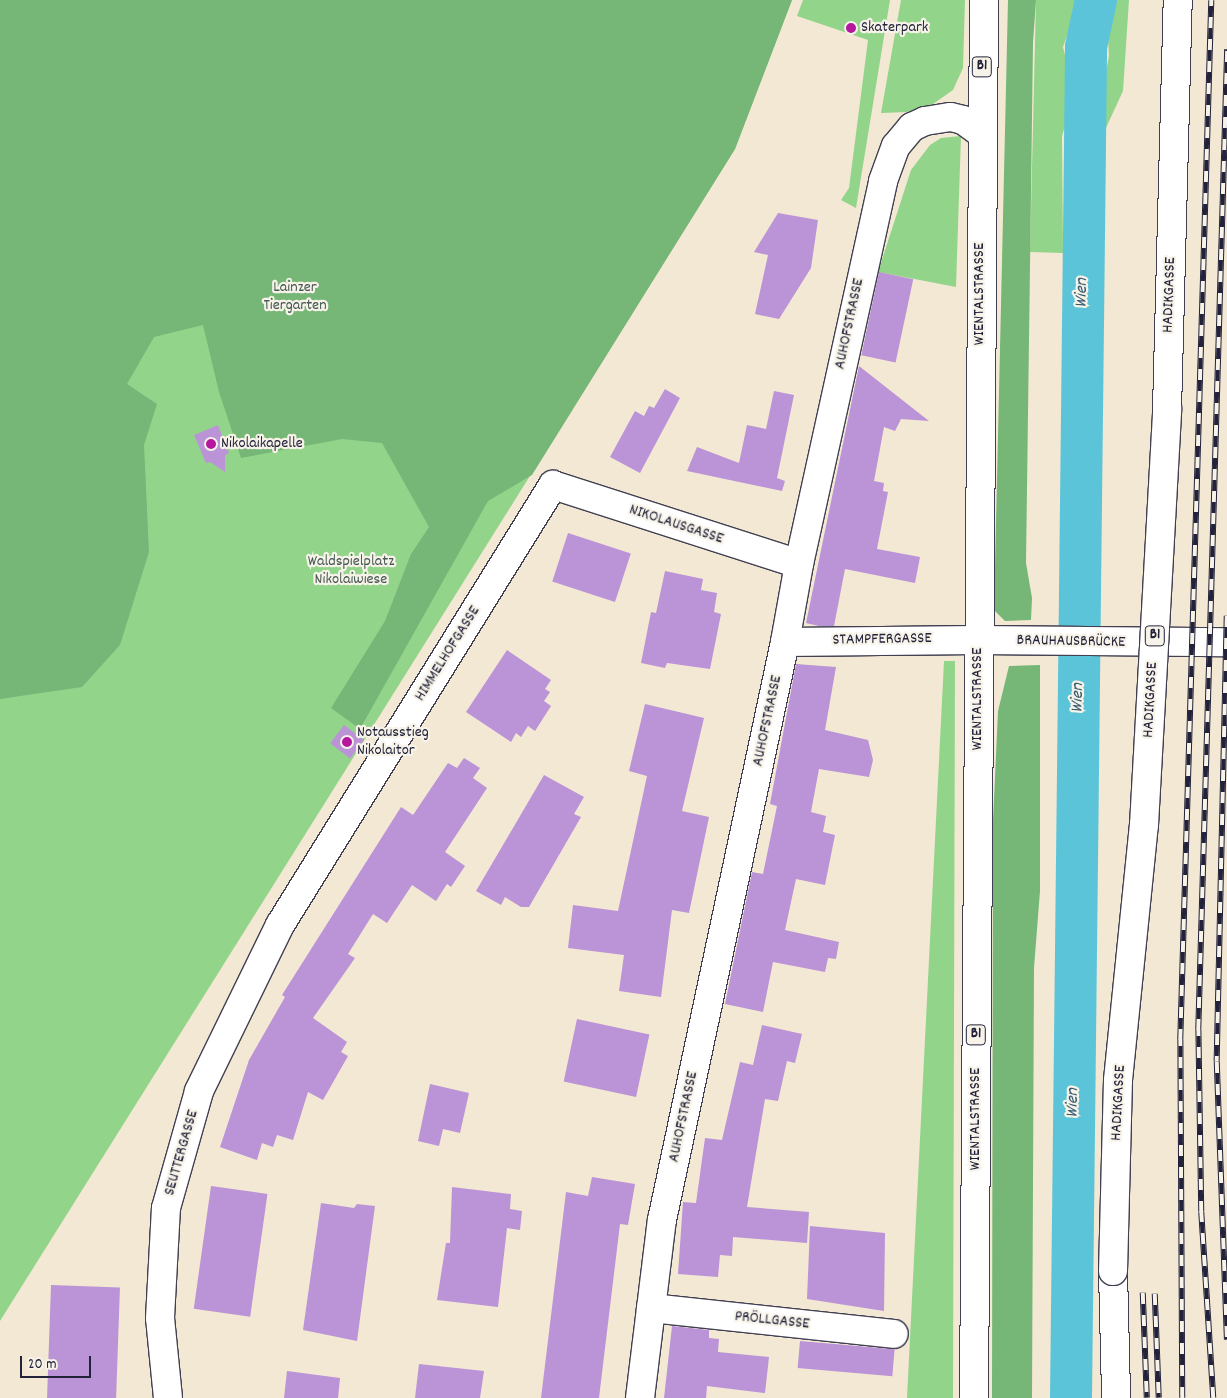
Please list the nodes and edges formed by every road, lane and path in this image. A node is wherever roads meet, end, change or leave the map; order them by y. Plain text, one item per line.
1 (984, 0) edge
2 (1178, 0) edge
3 (981, 133) junction
4 (554, 485) joint
5 (799, 564) junction
6 (978, 640) junction
7 (1005, 641) joint
8 (785, 642) junction
9 (1227, 642) edge
10 (280, 926) joint
11 (651, 1308) junction
12 (894, 1334) dead end
13 (168, 1398) edge
14 (640, 1398) edge
15 (974, 1398) edge
16 (1116, 1398) edge

1 - 3 street, WIENTALSTRASSE / B1
2 - 16 street, HADIKGASSE / B1, bridge
3 - 5 street, AUHOFSTRASSE
3 - 6 street, WIENTALSTRASSE / B1
4 - 5 street, NIKOLAUSGASSE
4 - 10 street, HIMMELHOFGASSE
5 - 8 street, AUHOFSTRASSE
6 - 7 street, STAMPFERGASSE
6 - 8 street, STAMPFERGASSE
6 - 15 street, WIENTALSTRASSE / B1
7 - 9 street, BRAUHAUSBRÜCKE
8 - 11 street, AUHOFSTRASSE
10 - 13 street, SEUTTERGASSE
11 - 12 street, PRÖLLGASSE
11 - 14 street, AUHOFSTRASSE

